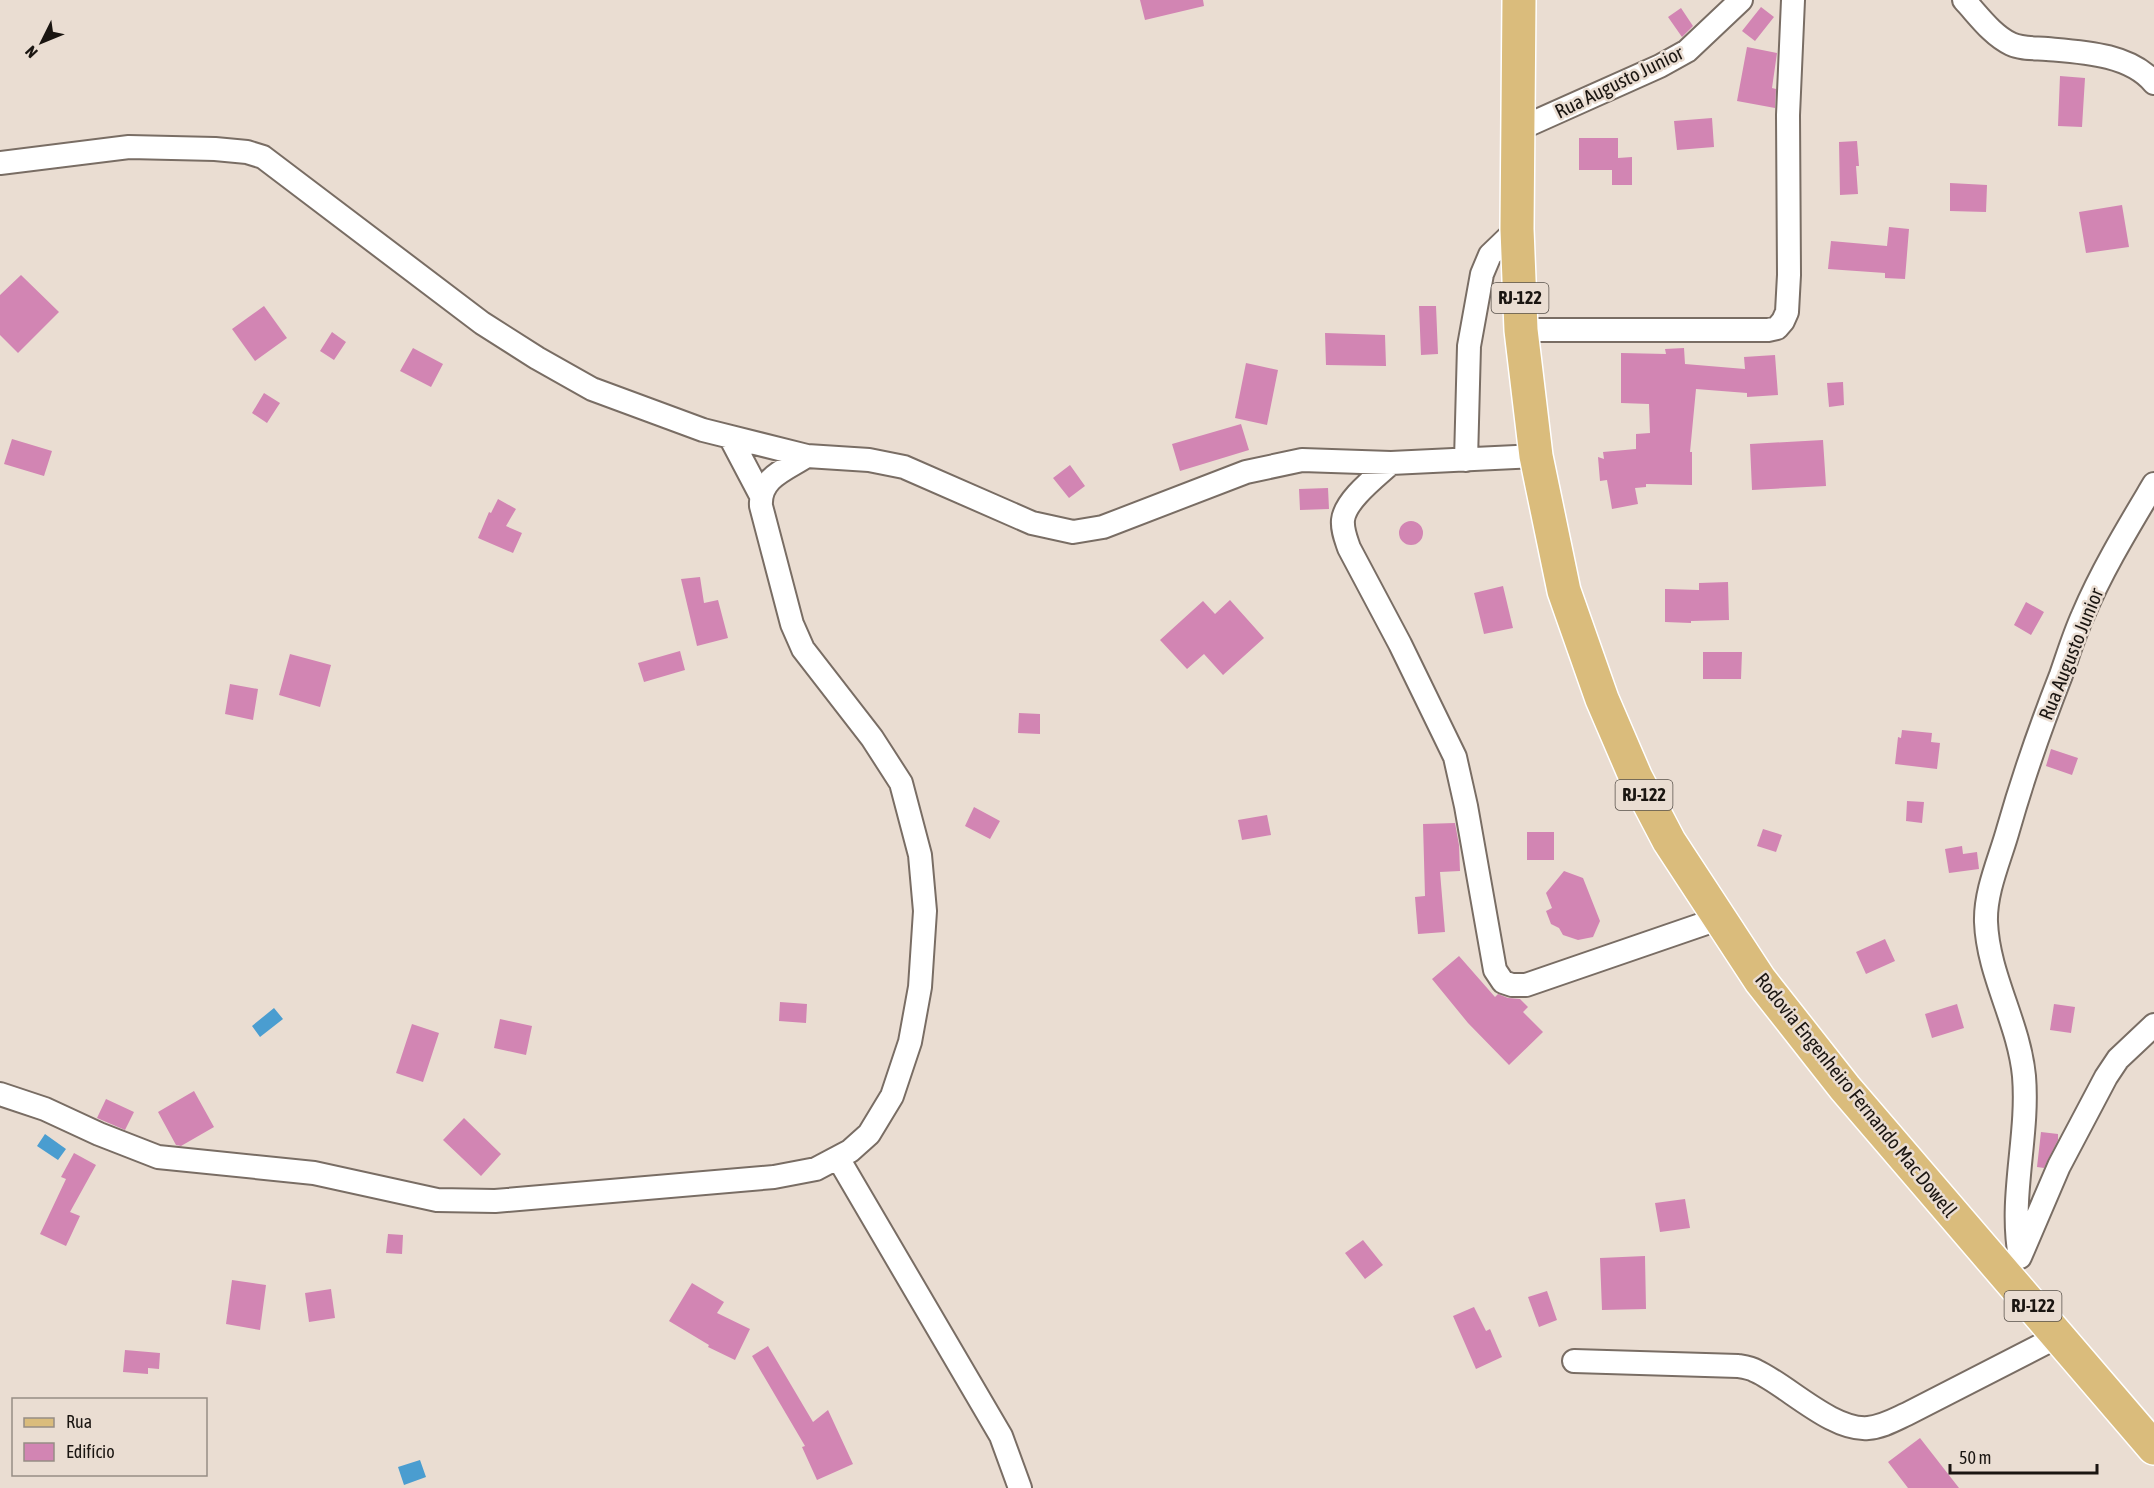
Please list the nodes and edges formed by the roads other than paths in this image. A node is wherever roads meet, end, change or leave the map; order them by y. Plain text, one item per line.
1 (1519, 0) edge
2 (1741, 0) edge
3 (1793, 0) edge
4 (1964, 0) edge
5 (2154, 83) edge
6 (1517, 130) junction
7 (0, 163) edge
8 (1517, 229) junction
9 (1521, 330) junction
10 (730, 436) junction
11 (807, 456) junction
12 (1536, 456) junction
13 (1466, 460) junction
14 (1391, 463) junction
15 (2154, 484) edge
16 (760, 494) junction
17 (1718, 919) junction
18 (2154, 1025) edge
19 (0, 1094) edge
20 (838, 1158) junction
21 (2016, 1269) junction
22 (2059, 1336) junction
23 (1575, 1361) dead end
24 (2154, 1448) edge
25 (1020, 1488) edge

1 - 6 main road, Rodovia Engenheiro Fernando Mac Dowell / RJ-122
2 - 6 street, Rua Augusto Junior
3 - 9 street
4 - 5 street
6 - 8 main road, Rodovia Engenheiro Fernando Mac Dowell / RJ-122
7 - 10 street
8 - 9 main road, Rodovia Engenheiro Fernando Mac Dowell / RJ-122
8 - 13 street
9 - 12 main road, Rodovia Engenheiro Fernando Mac Dowell / RJ-122
10 - 11 street
10 - 16 street
11 - 14 street
11 - 16 street
12 - 13 street
12 - 17 main road, Rodovia Engenheiro Fernando Mac Dowell / RJ-122
13 - 14 street
14 - 17 street
15 - 21 street, Rua Augusto Junior
16 - 20 street
17 - 21 main road, Rodovia Engenheiro Fernando Mac Dowell / RJ-122
18 - 21 street
19 - 20 street
20 - 25 street
21 - 22 main road, Rodovia Engenheiro Fernando Mac Dowell / RJ-122
22 - 23 street
22 - 24 main road, Rodovia Engenheiro Fernando Mac Dowell / RJ-122

